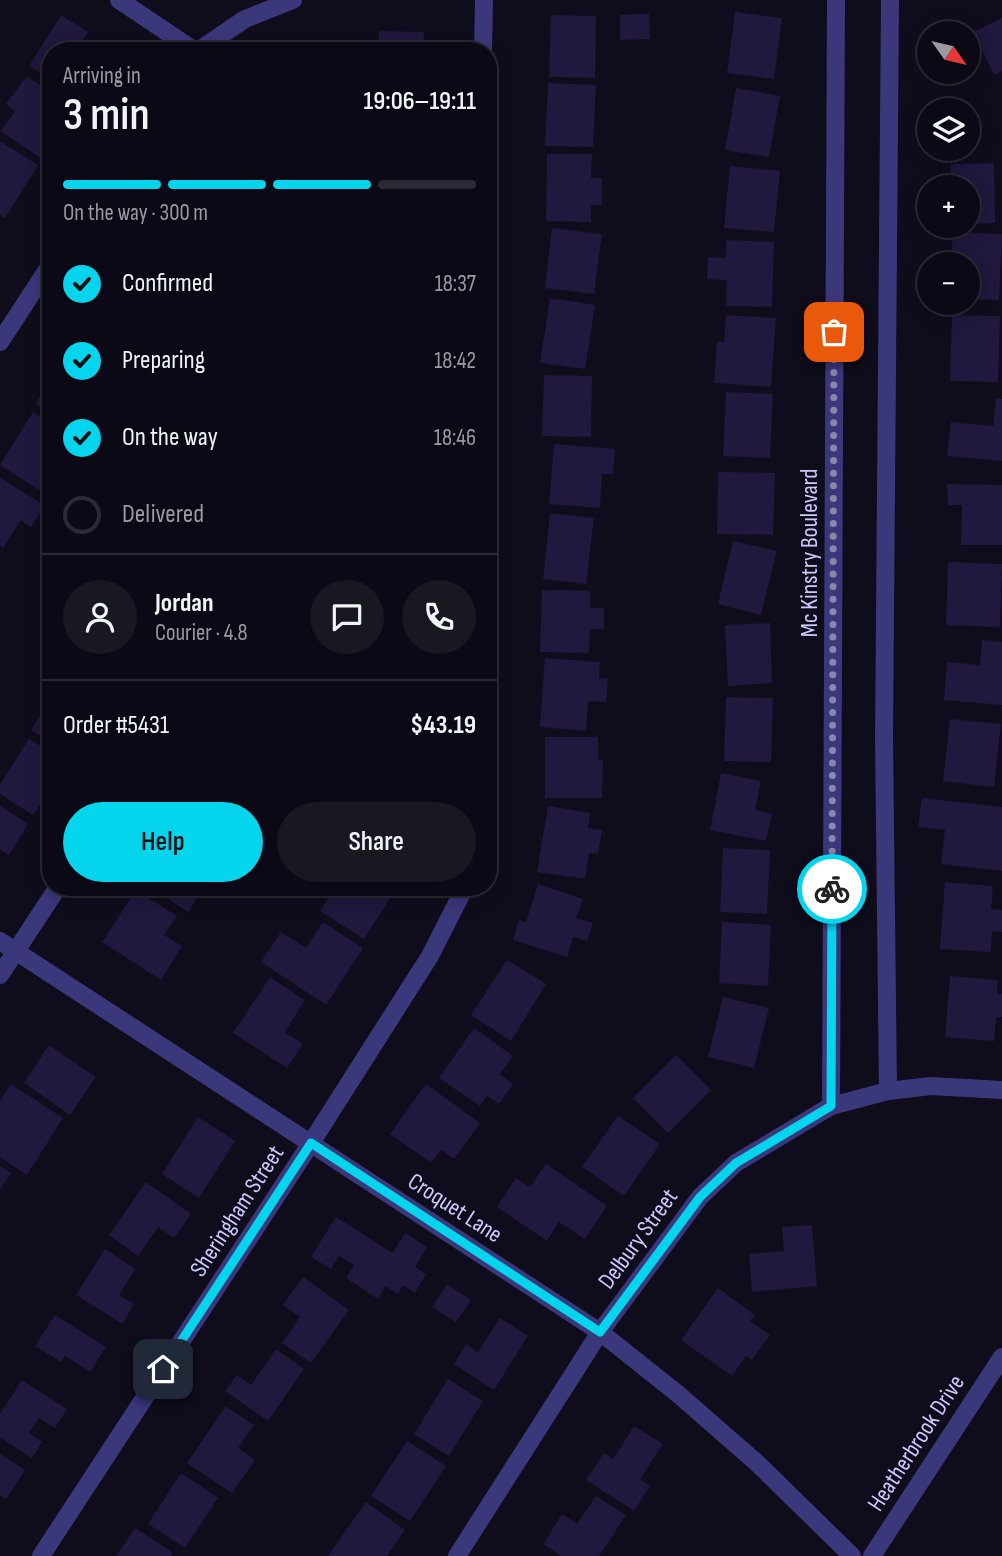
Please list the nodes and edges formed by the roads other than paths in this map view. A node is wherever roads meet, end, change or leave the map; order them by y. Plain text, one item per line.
1 (119, 0) edge
2 (293, 0) edge
3 (484, 0) edge
4 (835, 0) edge
5 (890, 0) edge
6 (183, 42) edge
7 (211, 42) edge
8 (484, 42) edge
9 (42, 278) edge
10 (0, 342) edge
11 (50, 896) edge
12 (460, 896) edge
13 (8, 946) edge
14 (0, 975) edge
15 (1002, 1090) edge
16 (888, 1091) junction
17 (831, 1106) junction
18 (311, 1143) junction
19 (600, 1332) junction
20 (1002, 1357) edge
21 (41, 1556) edge
22 (457, 1556) edge
23 (852, 1556) edge
24 (872, 1556) edge

1 - 6 street
2 - 7 street
3 - 8 street
4 - 17 street, Mc Kinstry Boulevard
5 - 16 street
9 - 10 street
11 - 13 street
12 - 18 street, Sheringham Street
13 - 14 street
13 - 18 street, Croquet Lane
15 - 16 street, Delbury Street
16 - 17 street, Delbury Street
17 - 19 street, Delbury Street
18 - 19 street, Croquet Lane
18 - 21 street, Sheringham Street
19 - 22 street, Delbury Street
19 - 23 street, Croquet Lane
20 - 24 street, Heatherbrook Drive

